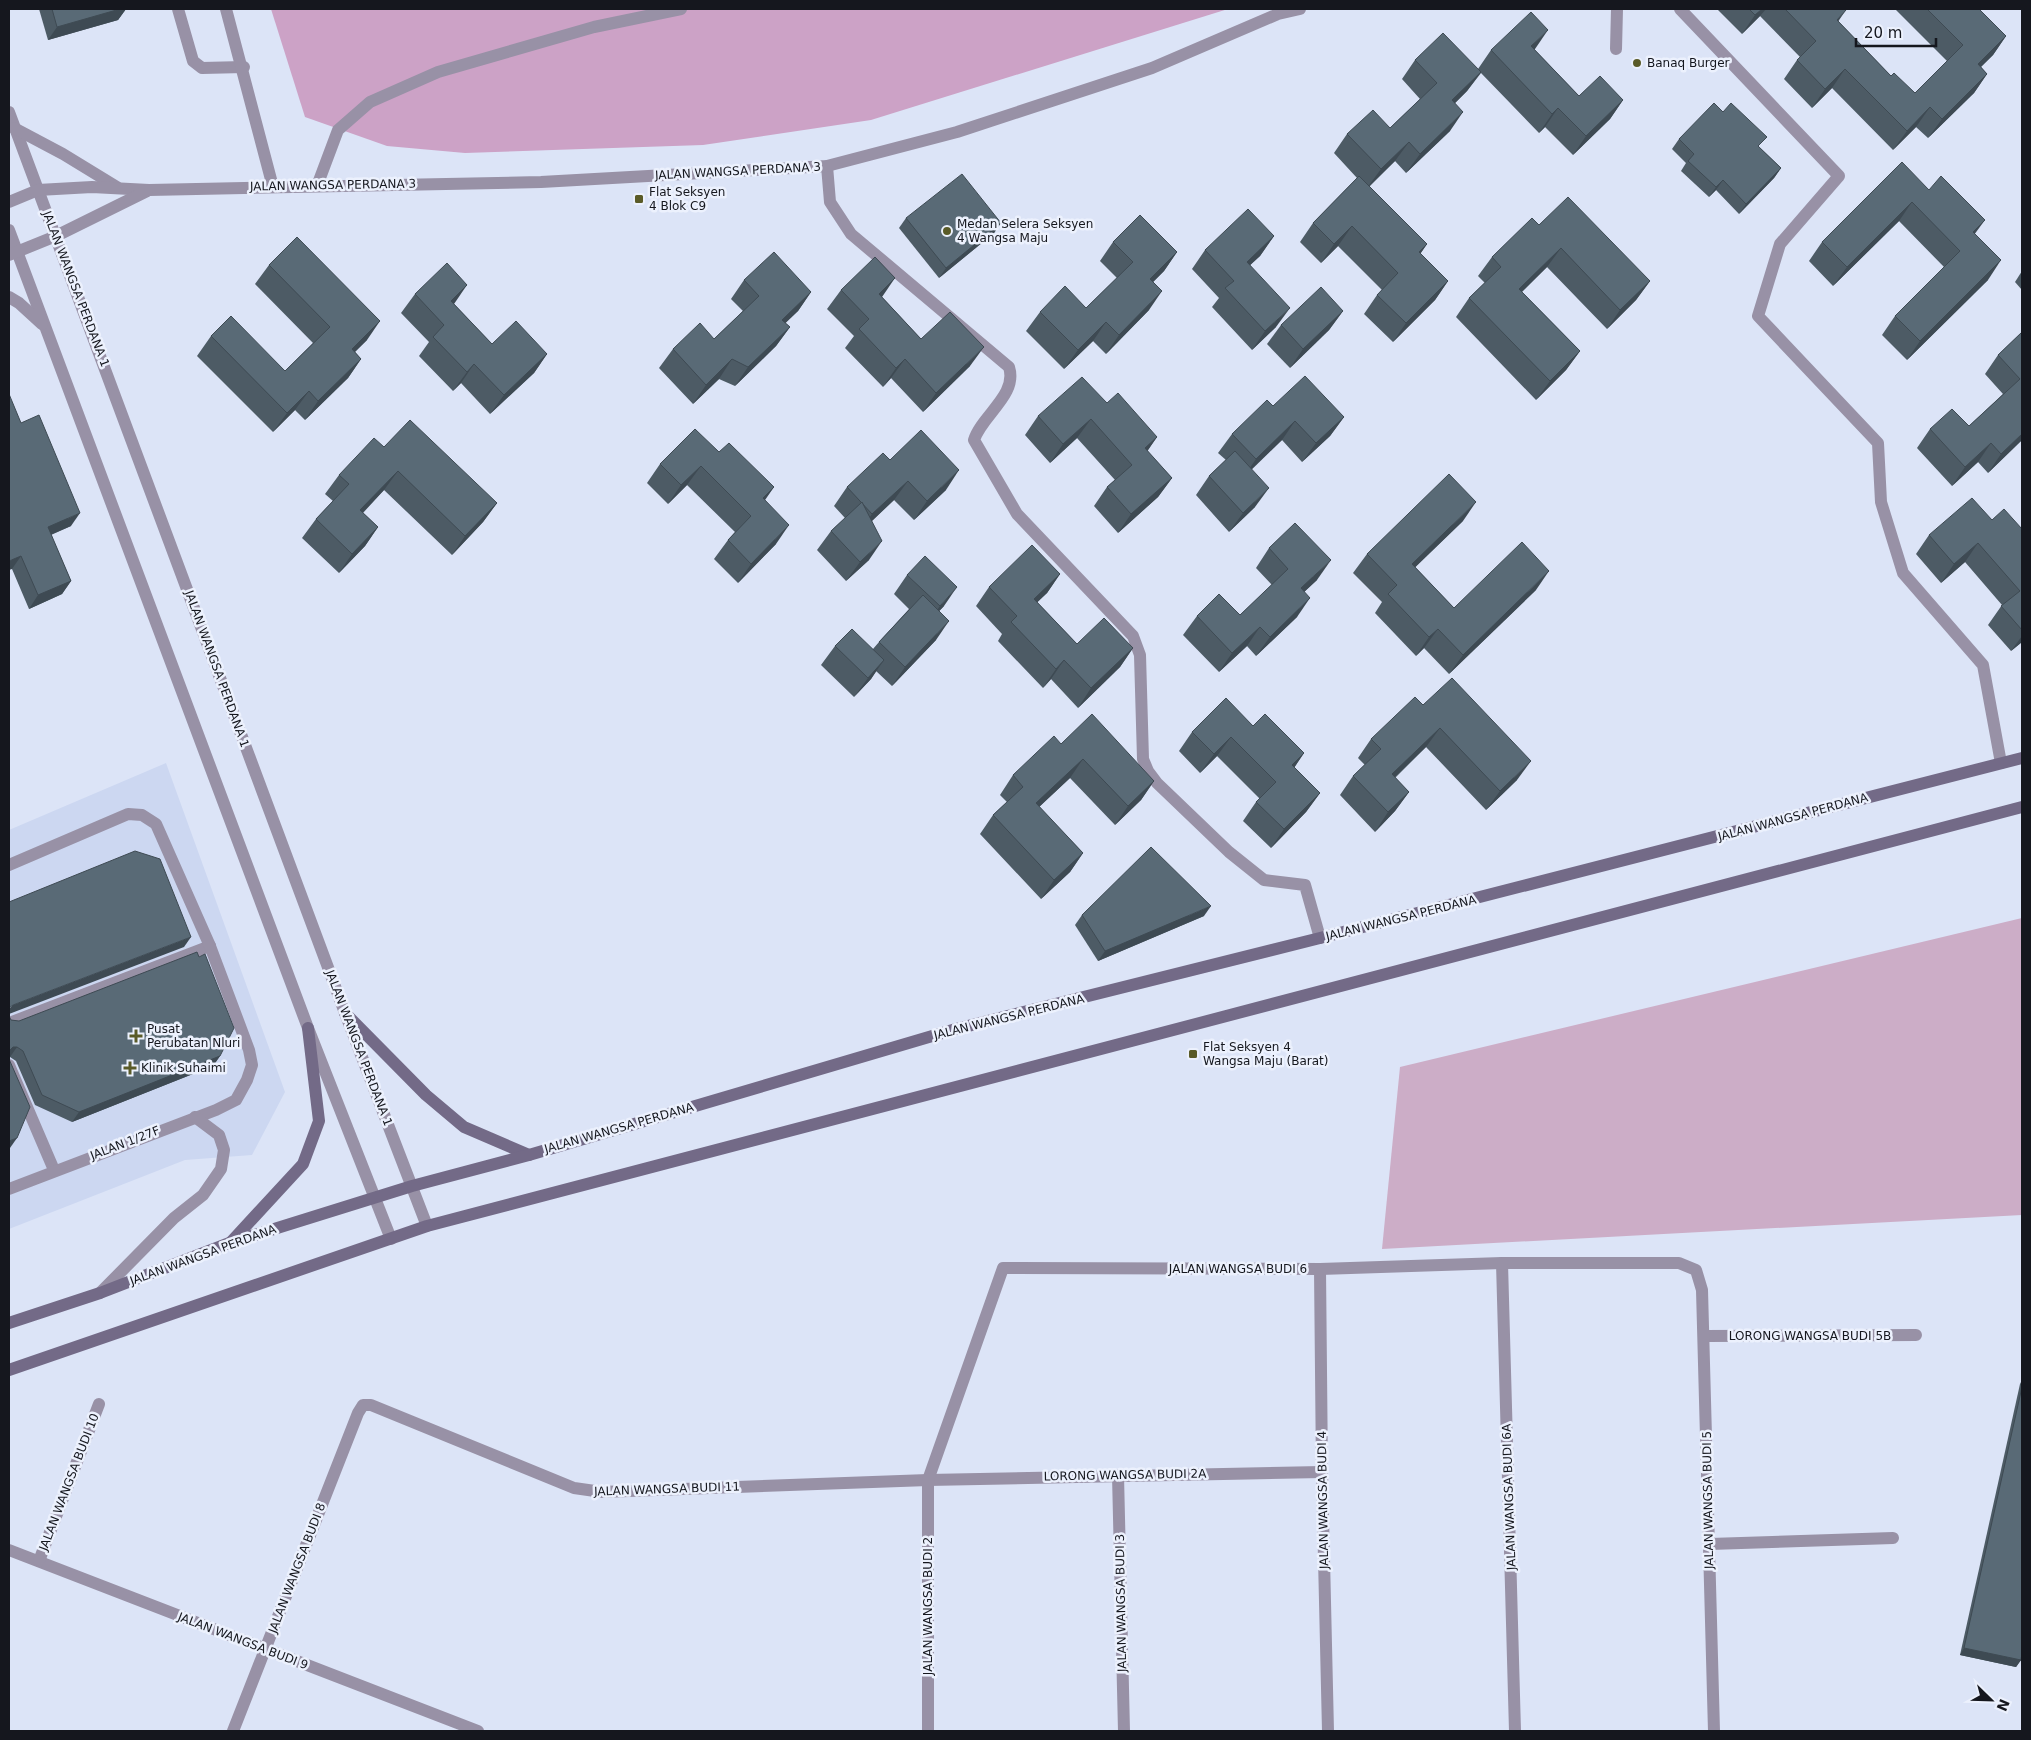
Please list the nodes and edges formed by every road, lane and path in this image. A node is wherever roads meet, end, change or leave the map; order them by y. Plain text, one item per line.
1 (178, 9) edge
2 (226, 9) edge
3 (681, 9) edge
4 (1300, 9) edge
5 (1618, 9) edge
6 (1680, 9) edge
7 (1616, 49) dead end
8 (244, 67) junction
9 (9, 112) edge
10 (14, 128) junction
11 (827, 166) junction
12 (274, 186) junction
13 (317, 186) junction
14 (119, 188) junction
15 (38, 190) junction
16 (149, 190) junction
17 (9, 202) edge
18 (9, 230) edge
19 (56, 236) junction
20 (13, 254) edge
21 (9, 297) edge
22 (44, 326) junction
23 (2022, 758) edge
24 (2000, 763) junction
25 (2022, 807) edge
26 (9, 865) edge
27 (1320, 938) junction
28 (210, 946) junction
29 (345, 1013) junction
30 (9, 1023) edge
31 (308, 1028) junction
32 (9, 1065) edge
33 (195, 1117) junction
34 (530, 1155) junction
35 (54, 1170) junction
36 (412, 1186) junction
37 (9, 1189) edge
38 (376, 1198) junction
39 (426, 1226) junction
40 (391, 1239) junction
41 (229, 1243) junction
42 (1502, 1263) junction
43 (1320, 1269) junction
44 (1696, 1270) joint
45 (100, 1293) junction
46 (9, 1323) edge
47 (1916, 1335) dead end
48 (1704, 1336) junction
49 (9, 1370) edge
50 (98, 1404) dead end
51 (363, 1405) joint
52 (1322, 1472) junction
53 (1118, 1475) junction
54 (928, 1480) junction
55 (1893, 1538) dead end
56 (1710, 1544) junction
57 (9, 1550) edge
58 (39, 1561) junction
59 (265, 1650) junction
60 (233, 1731) edge
61 (478, 1731) edge
62 (928, 1731) edge
63 (1124, 1731) edge
64 (1328, 1731) edge
65 (1515, 1731) edge
66 (1714, 1731) edge

1 - 8 street
2 - 8 street
3 - 13 street
4 - 11 street, JALAN WANGSA PERDANA 3
5 - 7 street
6 - 24 street
8 - 12 street
9 - 10 street, JALAN WANGSA PERDANA 1
10 - 14 street
10 - 15 street, JALAN WANGSA PERDANA 1
11 - 13 street, JALAN WANGSA PERDANA 3
11 - 27 street
12 - 13 street, JALAN WANGSA PERDANA 3
12 - 16 street, JALAN WANGSA PERDANA 3
14 - 15 street, JALAN WANGSA PERDANA 3
14 - 16 street, JALAN WANGSA PERDANA 3
15 - 17 street, JALAN WANGSA PERDANA 3
15 - 19 street, JALAN WANGSA PERDANA 1
16 - 19 street, JALAN WANGSA PERDANA 3
18 - 20 street
19 - 20 street, JALAN WANGSA PERDANA 3
19 - 29 street, JALAN WANGSA PERDANA 1
20 - 22 street
21 - 22 street
22 - 31 street
23 - 24 main road, JALAN WANGSA PERDANA
24 - 27 main road, JALAN WANGSA PERDANA
25 - 39 main road
26 - 28 street, JALAN 1/27F
27 - 34 main road, JALAN WANGSA PERDANA
28 - 30 street
28 - 33 street, JALAN 1/27F
29 - 34 main road
29 - 36 street, JALAN WANGSA PERDANA 1
31 - 38 street
31 - 41 main road
32 - 35 street
33 - 35 street, JALAN 1/27F
33 - 45 street
34 - 36 main road, JALAN WANGSA PERDANA
35 - 37 street, JALAN 1/27F
36 - 38 main road, JALAN WANGSA PERDANA
36 - 39 street, JALAN WANGSA PERDANA 1
38 - 40 street
38 - 41 main road, JALAN WANGSA PERDANA
39 - 40 main road
40 - 49 main road
41 - 45 main road, JALAN WANGSA PERDANA
42 - 43 street, JALAN WANGSA BUDI 6
42 - 44 street, JALAN WANGSA BUDI 6
42 - 65 street, JALAN WANGSA BUDI 6A
43 - 52 street, JALAN WANGSA BUDI 4
43 - 54 street, JALAN WANGSA BUDI 6
44 - 48 street, JALAN WANGSA BUDI 5
45 - 46 main road, JALAN WANGSA PERDANA
47 - 48 street, LORONG WANGSA BUDI 5B
48 - 56 street, JALAN WANGSA BUDI 5
50 - 58 street, JALAN WANGSA BUDI 10
51 - 54 street, JALAN WANGSA BUDI 11
51 - 59 street, JALAN WANGSA BUDI 8
52 - 53 street, LORONG WANGSA BUDI 2A
52 - 64 street, JALAN WANGSA BUDI 4
53 - 54 street, LORONG WANGSA BUDI 2A
53 - 63 street, JALAN WANGSA BUDI 3
54 - 62 street, JALAN WANGSA BUDI 2
55 - 56 street
56 - 66 street, JALAN WANGSA BUDI 5
57 - 58 street, JALAN WANGSA BUDI 9
58 - 59 street, JALAN WANGSA BUDI 9
59 - 60 street, JALAN WANGSA BUDI 8
59 - 61 street, JALAN WANGSA BUDI 9

